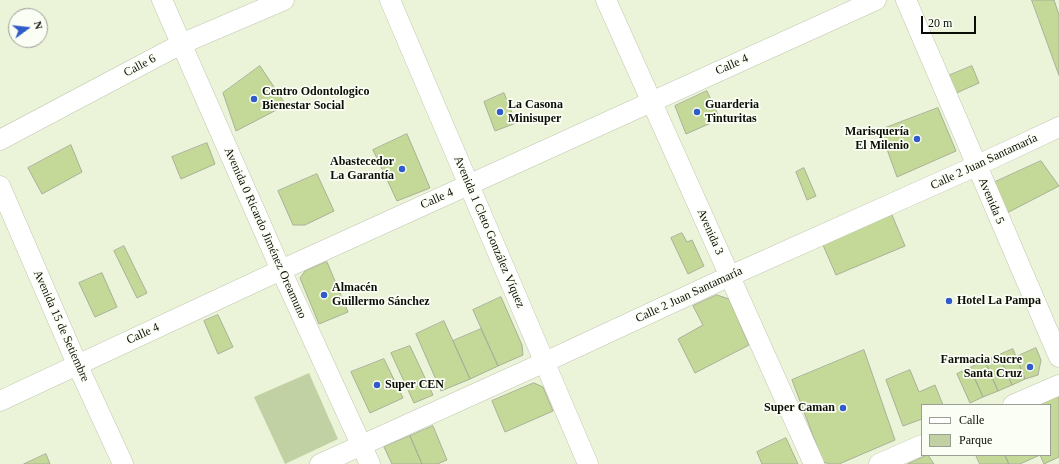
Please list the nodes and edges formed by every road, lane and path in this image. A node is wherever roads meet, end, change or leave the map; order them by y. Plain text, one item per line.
1 (162, 0) edge
2 (284, 0) edge
3 (390, 0) edge
4 (606, 0) edge
5 (876, 0) edge
6 (906, 0) edge
7 (181, 44) junction
8 (651, 101) junction
9 (1059, 127) edge
10 (0, 140) edge
11 (976, 166) junction
12 (469, 184) junction
13 (0, 186) edge
14 (281, 270) junction
15 (730, 276) junction
16 (1059, 357) edge
17 (545, 362) junction
18 (77, 364) junction
19 (1059, 385) edge
20 (0, 401) edge
21 (1015, 404) edge
22 (362, 445) junction
23 (921, 445) edge
24 (124, 464) edge
25 (320, 464) edge
26 (370, 464) edge
27 (588, 464) edge
28 (814, 464) edge
29 (878, 464) edge

1 - 7 street, Avenida 0 Ricardo Jiménez Oreamuno
2 - 7 street, Calle 6
3 - 12 street, Avenida 1 Cleto González Víquez
4 - 8 street, Avenida 3
5 - 8 street, Calle 4
6 - 11 street, Avenida 5
7 - 10 street, Calle 6
7 - 14 street, Avenida 0 Ricardo Jiménez Oreamuno
8 - 12 street, Calle 4
8 - 15 street, Avenida 3
9 - 11 street, Calle 2 Juan Santamaría
11 - 15 street, Calle 2 Juan Santamaría
11 - 16 street, Avenida 5
12 - 14 street, Calle 4
12 - 17 street, Avenida 1 Cleto González Víquez
13 - 18 street, Avenida 15 de Setiembre
14 - 18 street, Calle 4
14 - 22 street, Avenida 0 Ricardo Jiménez Oreamuno
15 - 17 street, Calle 2 Juan Santamaría
15 - 28 street, Avenida 3
17 - 22 street, Calle 2 Juan Santamaría
17 - 27 street, Avenida 1 Cleto González Víquez
18 - 20 street, Calle 4
18 - 24 street, Avenida 15 de Setiembre
19 - 21 street
22 - 25 street, Calle 2 Juan Santamaría
22 - 26 street, Avenida 0 Ricardo Jiménez Oreamuno
23 - 29 street

